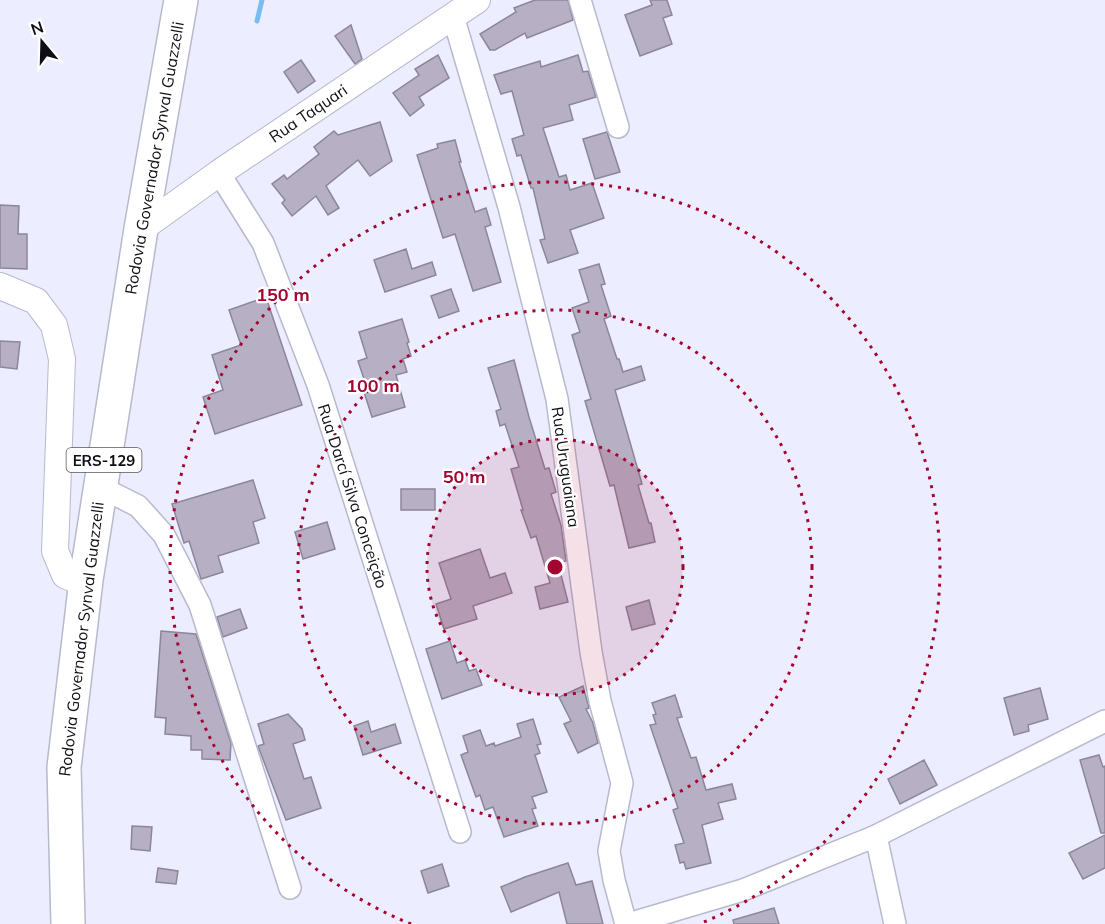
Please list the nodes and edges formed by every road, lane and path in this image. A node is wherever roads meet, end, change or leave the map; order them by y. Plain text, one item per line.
1 (181, 0) edge
2 (477, 0) edge
3 (580, 0) edge
4 (453, 16) junction
5 (618, 127) dead end
6 (219, 173) junction
7 (141, 229) junction
8 (0, 286) edge
9 (100, 487) junction
10 (86, 580) junction
11 (1105, 722) edge
12 (460, 832) dead end
13 (876, 836) junction
14 (290, 888) dead end
15 (68, 924) edge
16 (627, 924) edge
17 (895, 924) edge

1 - 7 main road, Rodovia Governador Synval Guazzelli / ERS-129
2 - 4 street, Rua Taquari
3 - 5 street
4 - 6 street, Rua Taquari
4 - 16 street, Rua Uruguaiana
6 - 7 street, Rua Taquari
6 - 12 street, Rua Darcí Silva Conceição
7 - 9 main road, Rodovia Governador Synval Guazzelli / ERS-129
8 - 10 street
9 - 10 main road, Rodovia Governador Synval Guazzelli / ERS-129
9 - 14 street
10 - 15 main road, Rodovia Governador Synval Guazzelli / ERS-129
11 - 13 street
13 - 16 street
13 - 17 street

